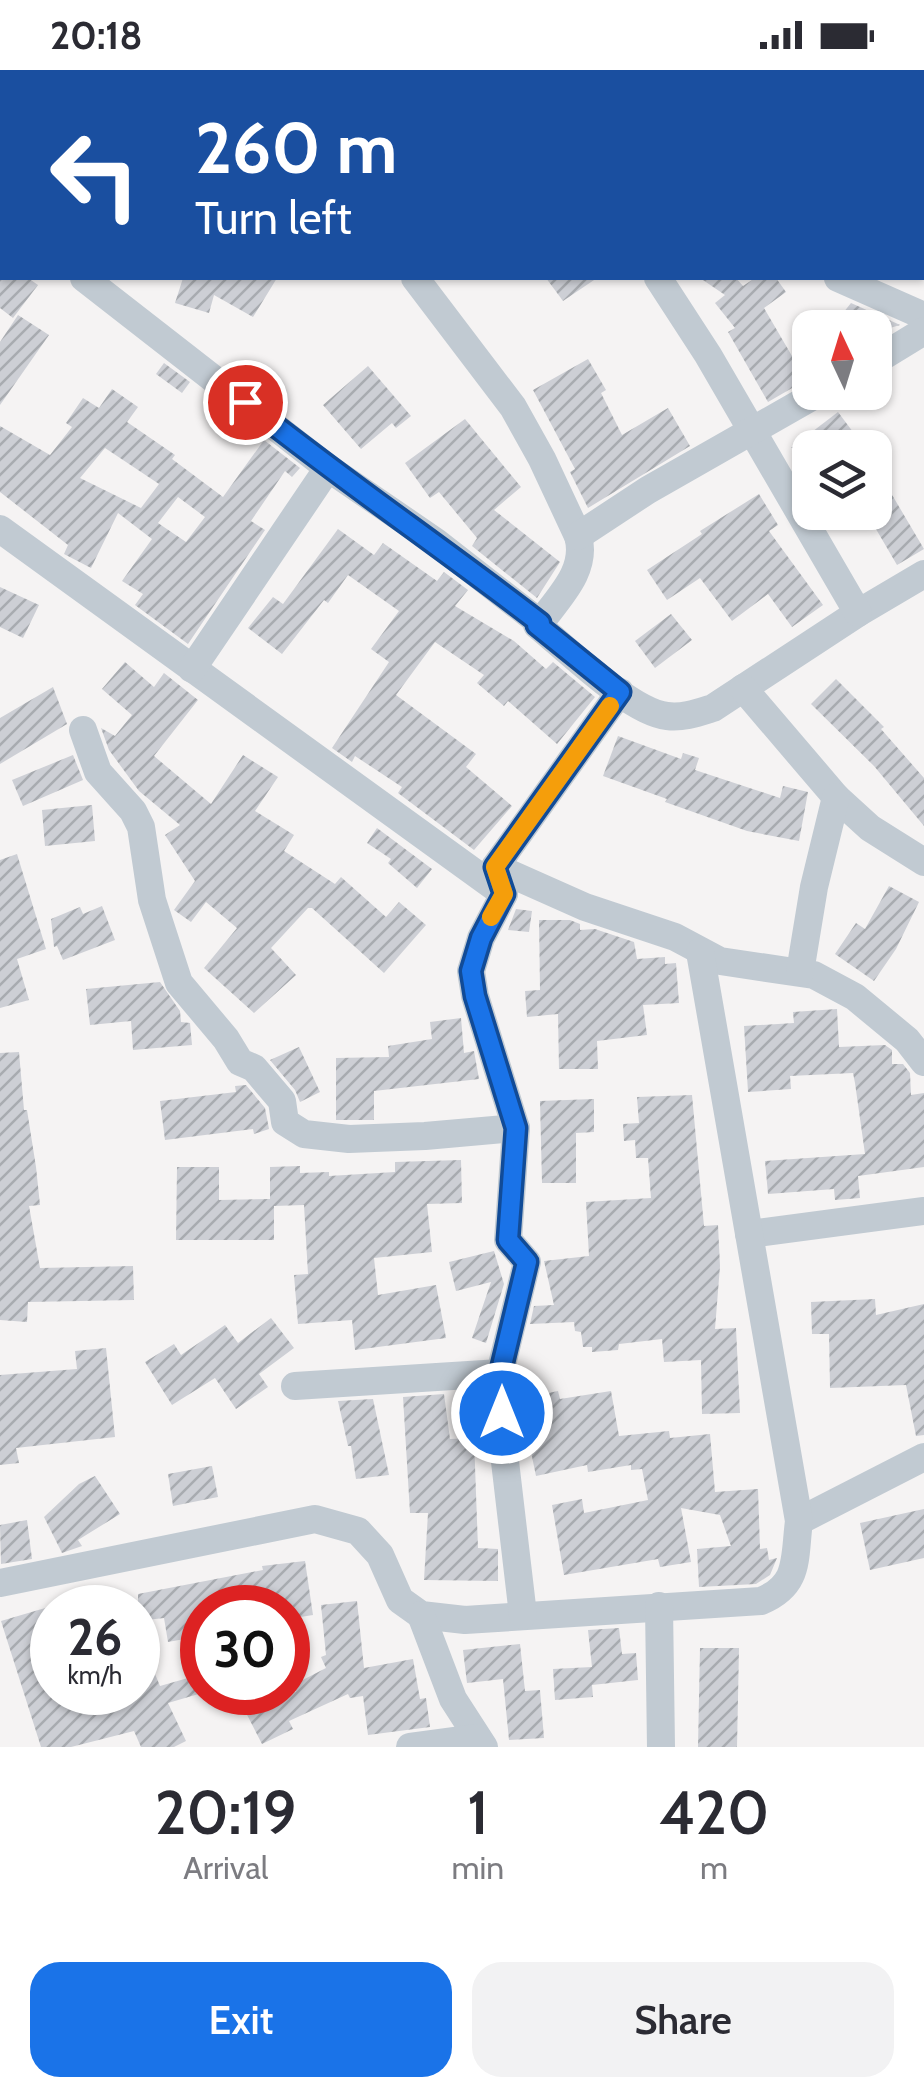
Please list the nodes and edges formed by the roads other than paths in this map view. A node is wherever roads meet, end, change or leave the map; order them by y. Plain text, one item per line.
1 (87, 280) edge
2 (417, 280) edge
3 (659, 280) edge
4 (843, 280) edge
5 (924, 316) edge
6 (924, 331) edge
7 (892, 350) edge
8 (792, 409) edge
9 (753, 432) junction
10 (328, 468) junction
11 (0, 529) edge
12 (578, 536) junction
13 (924, 574) edge
14 (858, 612) junction
15 (540, 623) junction
16 (192, 670) junction
17 (743, 688) junction
18 (620, 692) junction
19 (83, 730) dead end
20 (836, 797) junction
21 (919, 852) edge
22 (499, 881) junction
23 (700, 952) junction
24 (800, 972) junction
25 (924, 1062) edge
26 (516, 1128) junction
27 (924, 1210) edge
28 (749, 1234) junction
29 (500, 1374) junction
30 (295, 1386) dead end
31 (924, 1457) edge
32 (799, 1521) junction
33 (0, 1583) edge
34 (660, 1606) junction
35 (421, 1615) junction
36 (523, 1615) junction
37 (481, 1742) edge
38 (410, 1747) edge
39 (661, 1747) edge

1 - 10 street
2 - 12 street
3 - 9 street
4 - 5 street
6 - 7 street
8 - 9 street
9 - 12 street
9 - 14 street
10 - 15 street
10 - 16 street
11 - 16 street
12 - 15 street
13 - 14 street
14 - 17 street
15 - 18 street
16 - 22 street
17 - 18 street
17 - 20 street
18 - 22 street
19 - 26 street
20 - 21 street
20 - 24 street
22 - 23 street
22 - 26 street
23 - 24 street
23 - 28 street
24 - 25 street
26 - 29 street
27 - 28 street
28 - 32 street
29 - 30 street
29 - 36 street
31 - 32 street
32 - 34 street
33 - 35 street
34 - 36 street
34 - 39 street
35 - 36 street
35 - 37 street
37 - 38 street

